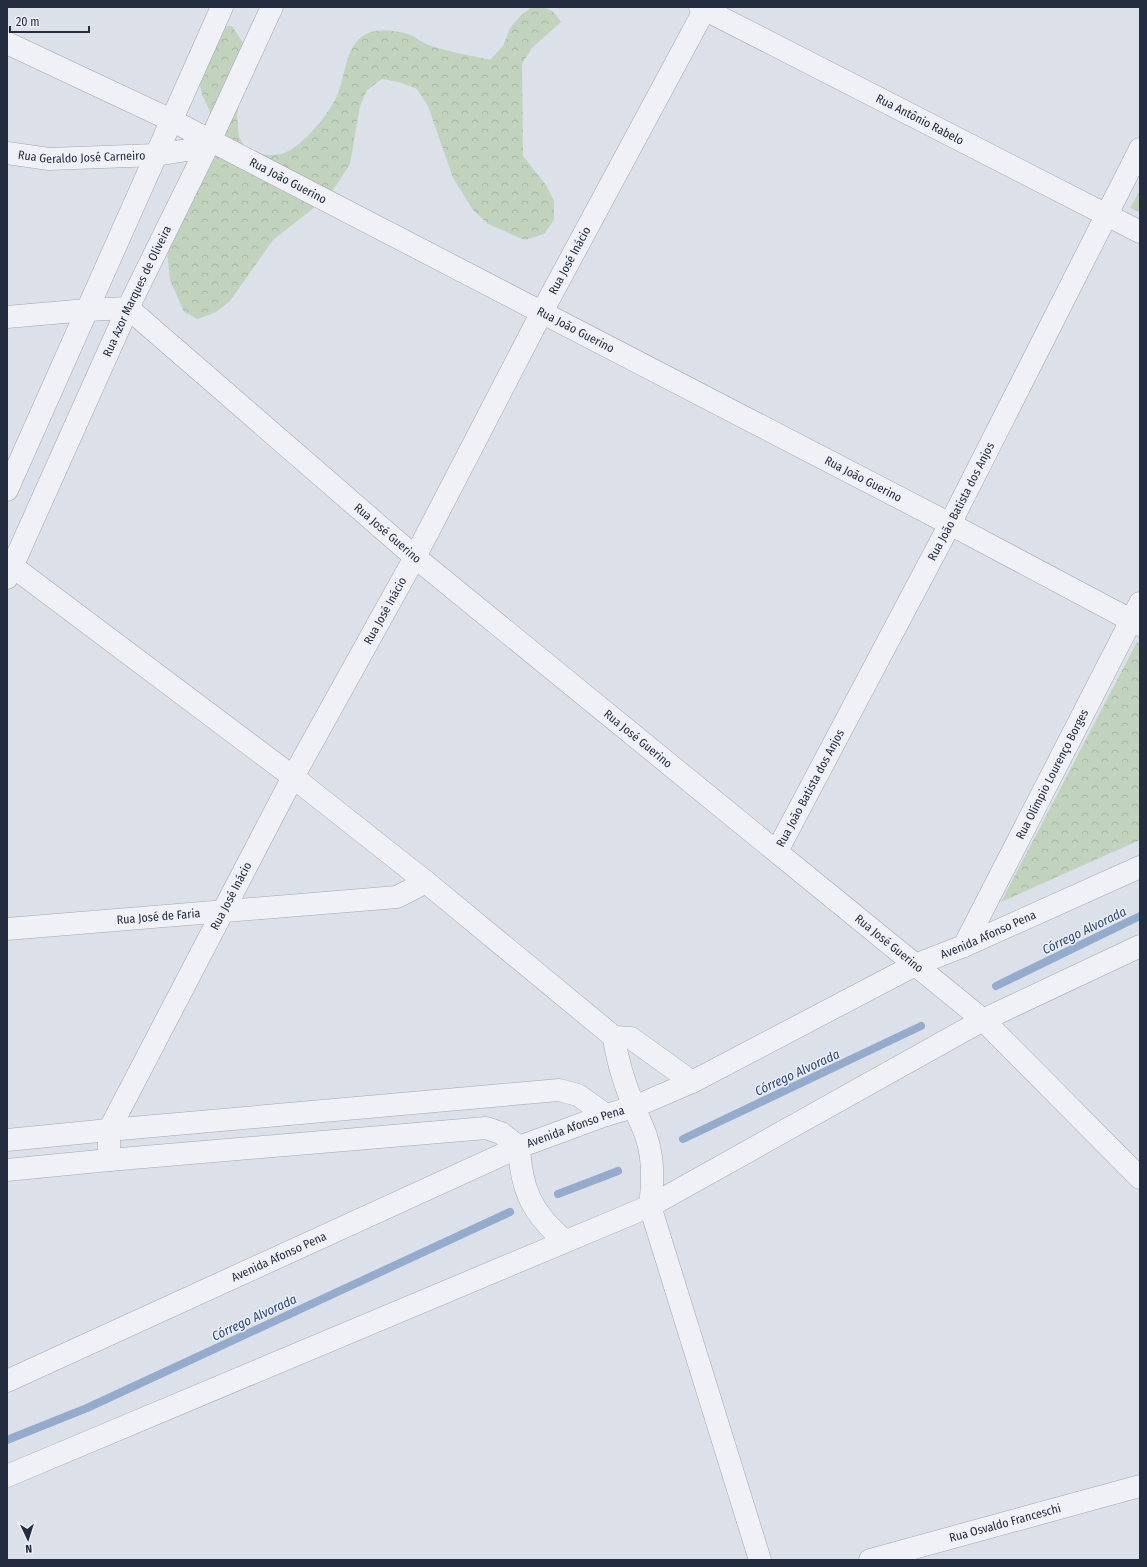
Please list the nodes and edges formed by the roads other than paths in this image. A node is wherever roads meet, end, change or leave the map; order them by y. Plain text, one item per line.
1 (222, 7) edge
2 (272, 7) edge
3 (704, 8) edge
4 (7, 43) edge
5 (171, 120) junction
6 (210, 141) junction
7 (1140, 149) edge
8 (7, 153) edge
9 (156, 155) junction
10 (1106, 215) junction
11 (1140, 232) edge
12 (128, 308) junction
13 (87, 310) junction
14 (542, 312) junction
15 (7, 318) edge
16 (7, 490) edge
17 (950, 524) junction
18 (415, 557) junction
19 (10, 572) edge
20 (1137, 616) edge
21 (293, 777) junction
22 (777, 851) junction
23 (1140, 867) edge
24 (426, 882) junction
25 (223, 911) junction
26 (7, 929) edge
27 (964, 946) junction
28 (1140, 946) edge
29 (915, 965) junction
30 (983, 1020) junction
31 (614, 1037) junction
32 (692, 1082) junction
33 (634, 1107) junction
34 (606, 1115) junction
35 (109, 1130) junction
36 (7, 1140) edge
37 (518, 1147) junction
38 (109, 1160) junction
39 (7, 1170) edge
40 (1140, 1178) edge
41 (650, 1206) junction
42 (565, 1241) junction
43 (7, 1381) edge
44 (7, 1476) edge
45 (1140, 1486) edge
46 (760, 1560) edge
47 (870, 1560) edge

1 - 5 street
2 - 6 street, Rua Azor Marques de Oliveira
3 - 10 street, Rua Antônio Rabelo
3 - 14 street, Rua José Inácio
4 - 5 street, Rua João Guerino
5 - 6 street, Rua João Guerino
5 - 9 street
6 - 9 street, Rua Geraldo José Carneiro
6 - 12 street, Rua Azor Marques de Oliveira
6 - 14 street, Rua João Guerino
7 - 10 street, Rua João Batista dos Anjos
8 - 9 street, Rua Geraldo José Carneiro
9 - 13 street
10 - 11 street, Rua Antônio Rabelo
10 - 17 street, Rua João Batista dos Anjos
12 - 13 street
12 - 18 street, Rua José Guerino
12 - 19 street, Rua Azor Marques de Oliveira
13 - 15 street
13 - 16 street
14 - 17 street, Rua João Guerino
14 - 18 street, Rua José Inácio
17 - 20 street, Rua João Guerino
17 - 22 street, Rua João Batista dos Anjos
18 - 21 street, Rua José Inácio
18 - 22 street, Rua José Guerino
19 - 21 street
20 - 27 street, Rua Olímpio Lourenço Borges
21 - 24 street
21 - 25 street, Rua José Inácio
22 - 29 street, Rua José Guerino
23 - 27 street, Avenida Afonso Pena
24 - 25 street, Rua José de Faria
24 - 31 street
25 - 26 street, Rua José de Faria
25 - 35 street, Rua José Inácio
27 - 29 street, Avenida Afonso Pena
28 - 30 street
29 - 30 street, Rua José Guerino
29 - 32 street, Avenida Afonso Pena
30 - 40 street, Rua José Guerino
30 - 41 street
31 - 32 street
31 - 33 street
32 - 33 street, Avenida Afonso Pena
33 - 34 street, Avenida Afonso Pena
33 - 41 street
34 - 35 street
34 - 37 street, Avenida Afonso Pena
35 - 36 street
35 - 38 street
37 - 38 street
37 - 42 street
37 - 43 street, Avenida Afonso Pena
38 - 39 street
41 - 42 street
41 - 46 street
42 - 44 street
45 - 47 street, Rua Osvaldo Franceschi

